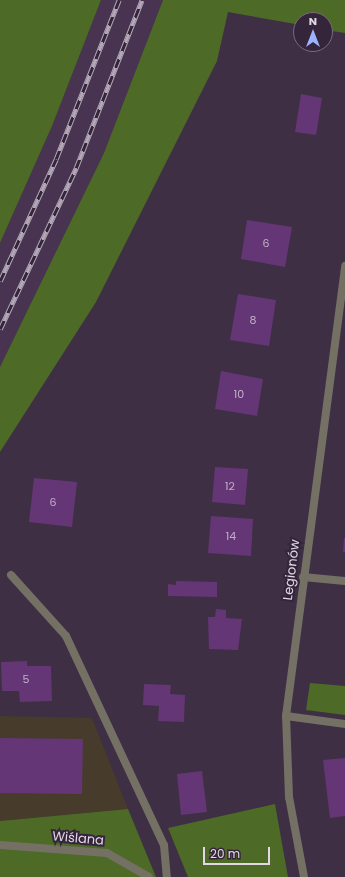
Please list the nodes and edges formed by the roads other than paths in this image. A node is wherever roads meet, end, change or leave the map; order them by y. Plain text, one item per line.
1 (345, 266) edge
2 (11, 574) dead end
3 (303, 577) junction
4 (345, 581) edge
5 (286, 716) junction
6 (345, 724) edge
7 (0, 845) edge
8 (149, 877) edge
9 (167, 877) edge
10 (304, 877) edge

1 - 3 street, Legionów
2 - 9 street
3 - 4 street
3 - 5 street, Legionów
5 - 6 street
5 - 10 street, Legionów
7 - 8 street, Wiślana

